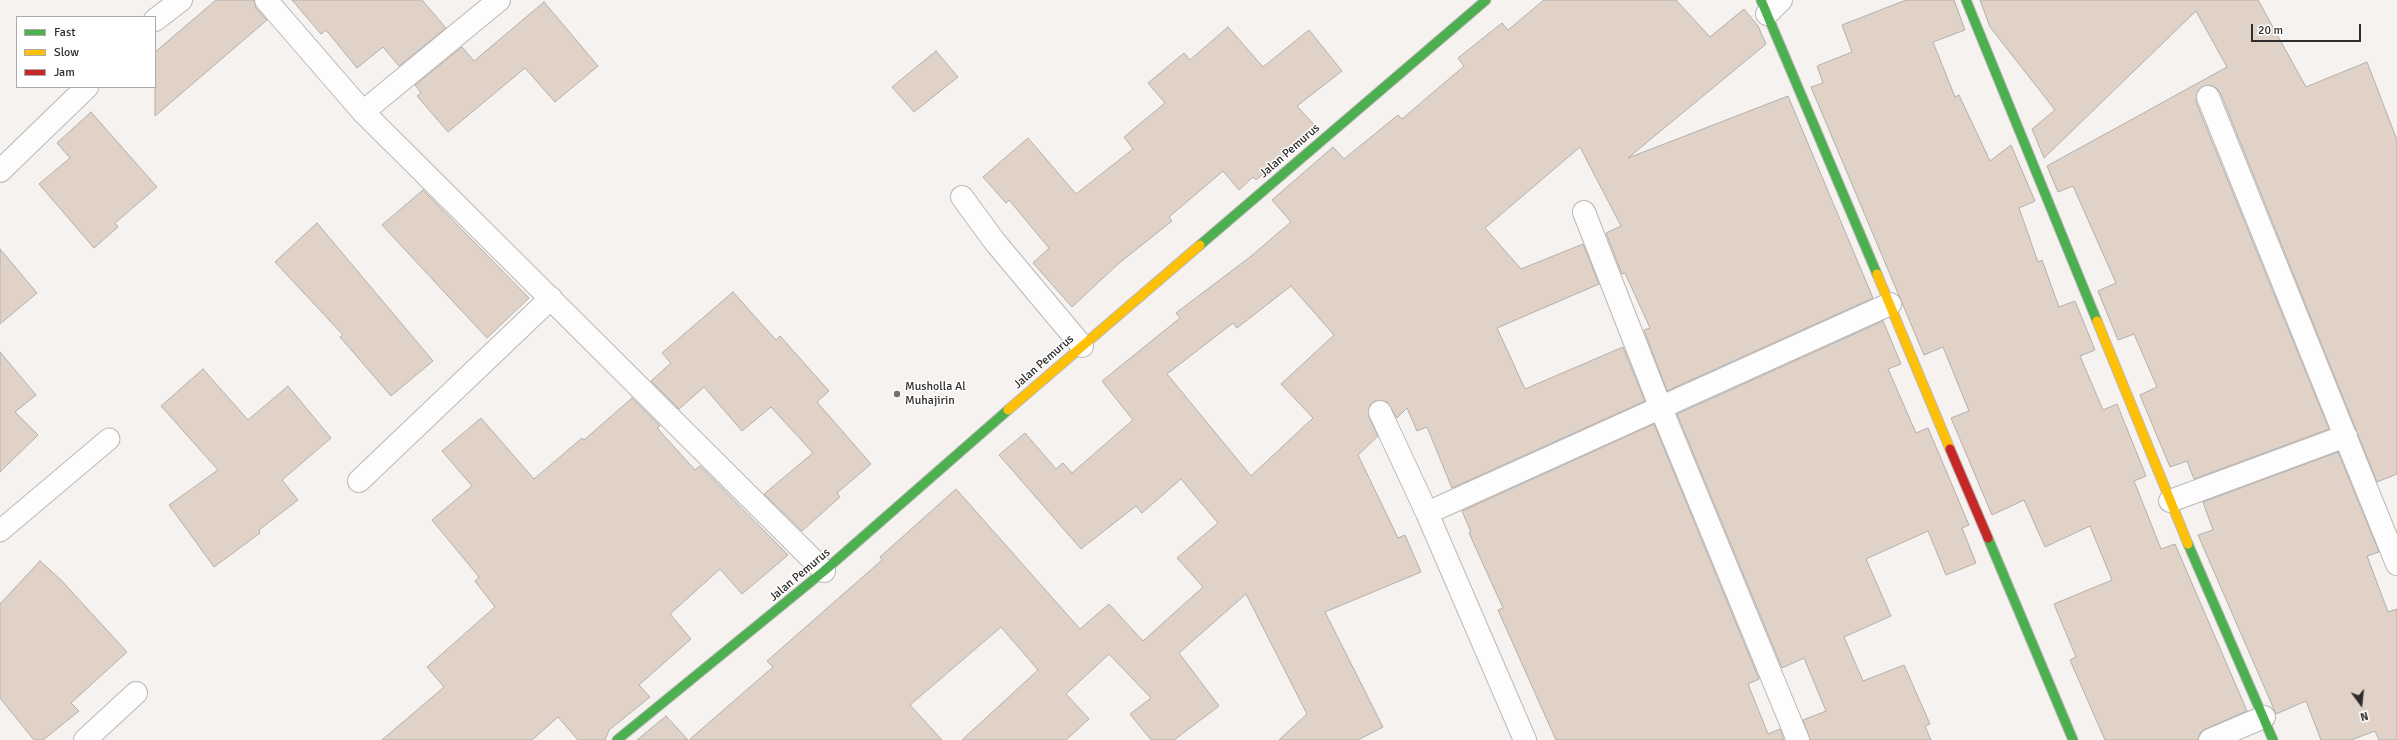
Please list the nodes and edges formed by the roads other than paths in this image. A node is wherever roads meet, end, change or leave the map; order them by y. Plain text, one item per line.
1 (182, 0) edge
2 (266, 0) edge
3 (499, 0) edge
4 (1486, 0) edge
5 (1966, 0) edge
6 (1770, 5) edge
7 (156, 11) edge
8 (85, 88) edge
9 (2208, 97) dead end
10 (363, 112) junction
11 (0, 171) edge
12 (962, 197) dead end
13 (1584, 212) dead end
14 (551, 298) junction
15 (1890, 304) junction
16 (1082, 346) junction
17 (1660, 406) junction
18 (1380, 412) dead end
19 (2346, 436) junction
20 (109, 439) dead end
21 (359, 481) dead end
22 (2170, 501) junction
23 (1427, 513) junction
24 (0, 531) edge
25 (2397, 564) edge
26 (824, 571) junction
27 (136, 693) dead end
28 (2264, 717) junction
29 (85, 740) edge
30 (617, 740) edge
31 (1526, 740) edge
32 (1798, 740) edge
33 (2073, 740) edge
34 (2210, 740) edge
35 (2273, 740) edge

1 - 7 street
2 - 10 street
3 - 10 street
4 - 16 street, Jalan Pemurus
5 - 22 street
6 - 15 street
8 - 11 street
9 - 19 street
10 - 14 street
12 - 16 street
13 - 17 street
14 - 21 street
14 - 26 street
15 - 17 street
15 - 33 street
16 - 26 street, Jalan Pemurus
17 - 23 street
17 - 32 street
18 - 23 street
19 - 22 street
19 - 25 street
20 - 24 lane
22 - 28 street
23 - 31 street
26 - 30 street, Jalan Pemurus
27 - 29 street
28 - 34 street
28 - 35 street

